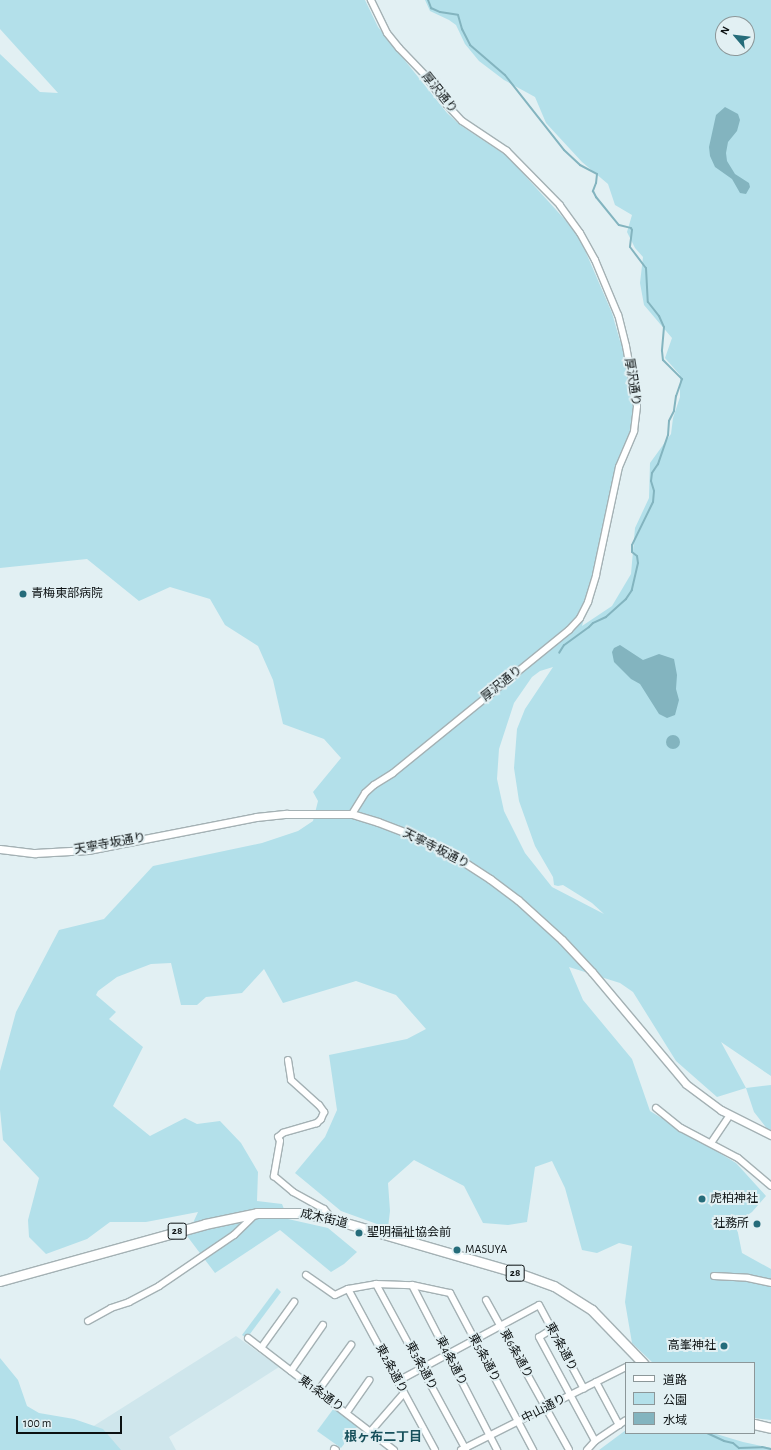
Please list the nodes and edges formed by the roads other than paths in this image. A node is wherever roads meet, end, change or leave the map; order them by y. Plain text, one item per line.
1 (371, 0) edge
2 (352, 814) junction
3 (0, 848) edge
4 (288, 1060) dead end
5 (656, 1108) dead end
6 (730, 1115) junction
7 (771, 1135) edge
8 (711, 1143) junction
9 (771, 1186) edge
10 (257, 1213) junction
11 (332, 1219) junction
12 (306, 1275) dead end
13 (714, 1276) dead end
14 (0, 1281) edge
15 (771, 1283) edge
16 (376, 1284) junction
17 (412, 1285) junction
18 (348, 1289) junction
19 (486, 1300) dead end
20 (294, 1302) dead end
21 (88, 1321) dead end
22 (323, 1325) dead end
23 (500, 1326) junction
24 (552, 1329) junction
25 (248, 1338) dead end
26 (474, 1340) junction
27 (352, 1345) dead end
28 (261, 1348) junction
29 (448, 1354) junction
30 (639, 1362) edge
31 (422, 1368) junction
32 (625, 1368) edge
33 (291, 1371) junction
34 (369, 1380) dead end
35 (398, 1381) junction
36 (596, 1382) junction
37 (584, 1390) junction
38 (318, 1391) junction
39 (404, 1393) junction
40 (571, 1396) junction
41 (546, 1409) junction
42 (346, 1412) junction
43 (625, 1421) edge
44 (518, 1423) junction
45 (755, 1424) edge
46 (620, 1425) junction
47 (771, 1428) edge
48 (371, 1431) junction
49 (490, 1436) junction
50 (595, 1441) junction
51 (464, 1449) edge
52 (394, 1450) edge
53 (435, 1450) edge
54 (497, 1450) edge
55 (533, 1450) edge
56 (569, 1450) edge
57 (587, 1450) edge

1 - 2 street, 厚沢通り
2 - 3 street, 天寧寺坂通り
2 - 6 street, 天寧寺坂通り
4 - 11 street
5 - 8 street
6 - 7 street, 天寧寺坂通り
6 - 8 street
8 - 9 street
10 - 11 main road, 成木街道 / 28
10 - 14 main road, 成木街道 / 28
10 - 21 street
11 - 30 main road, 成木街道 / 28
12 - 18 street
13 - 15 street
16 - 17 street
16 - 18 street
16 - 31 street, 東3条通り
17 - 26 street, 東5条通り
17 - 29 street, 東4条通り
18 - 35 street, 東2条通り
19 - 23 street, 東6条通り
20 - 28 street
22 - 33 street
23 - 24 street, 東7条通り
23 - 26 street
23 - 41 street, 東6条通り
24 - 37 street, 東7条通り
24 - 40 street
25 - 28 street, 東1条通り
26 - 29 street
26 - 44 street, 東5条通り
27 - 38 street
28 - 33 street, 東1条通り
29 - 31 street
29 - 49 street, 東4条通り
31 - 35 street
31 - 51 street, 東3条通り
32 - 36 street, 中山通り
33 - 38 street, 東1条通り
34 - 42 street
35 - 39 street, 東2条通り
36 - 37 street, 中山通り
36 - 46 street
37 - 40 street, 中山通り
38 - 42 street, 東1条通り
39 - 48 street
39 - 53 street, 東2条通り
40 - 41 street, 中山通り
40 - 50 street
41 - 44 street, 中山通り
41 - 56 street, 東6条通り
42 - 48 street, 東1条通り
43 - 46 street
44 - 49 street, 中山通り
44 - 55 street, 東5条通り
45 - 47 main road
46 - 50 street
48 - 52 street, 東1条通り
49 - 51 street, 中山通り
49 - 54 street, 東4条通り
50 - 57 street

